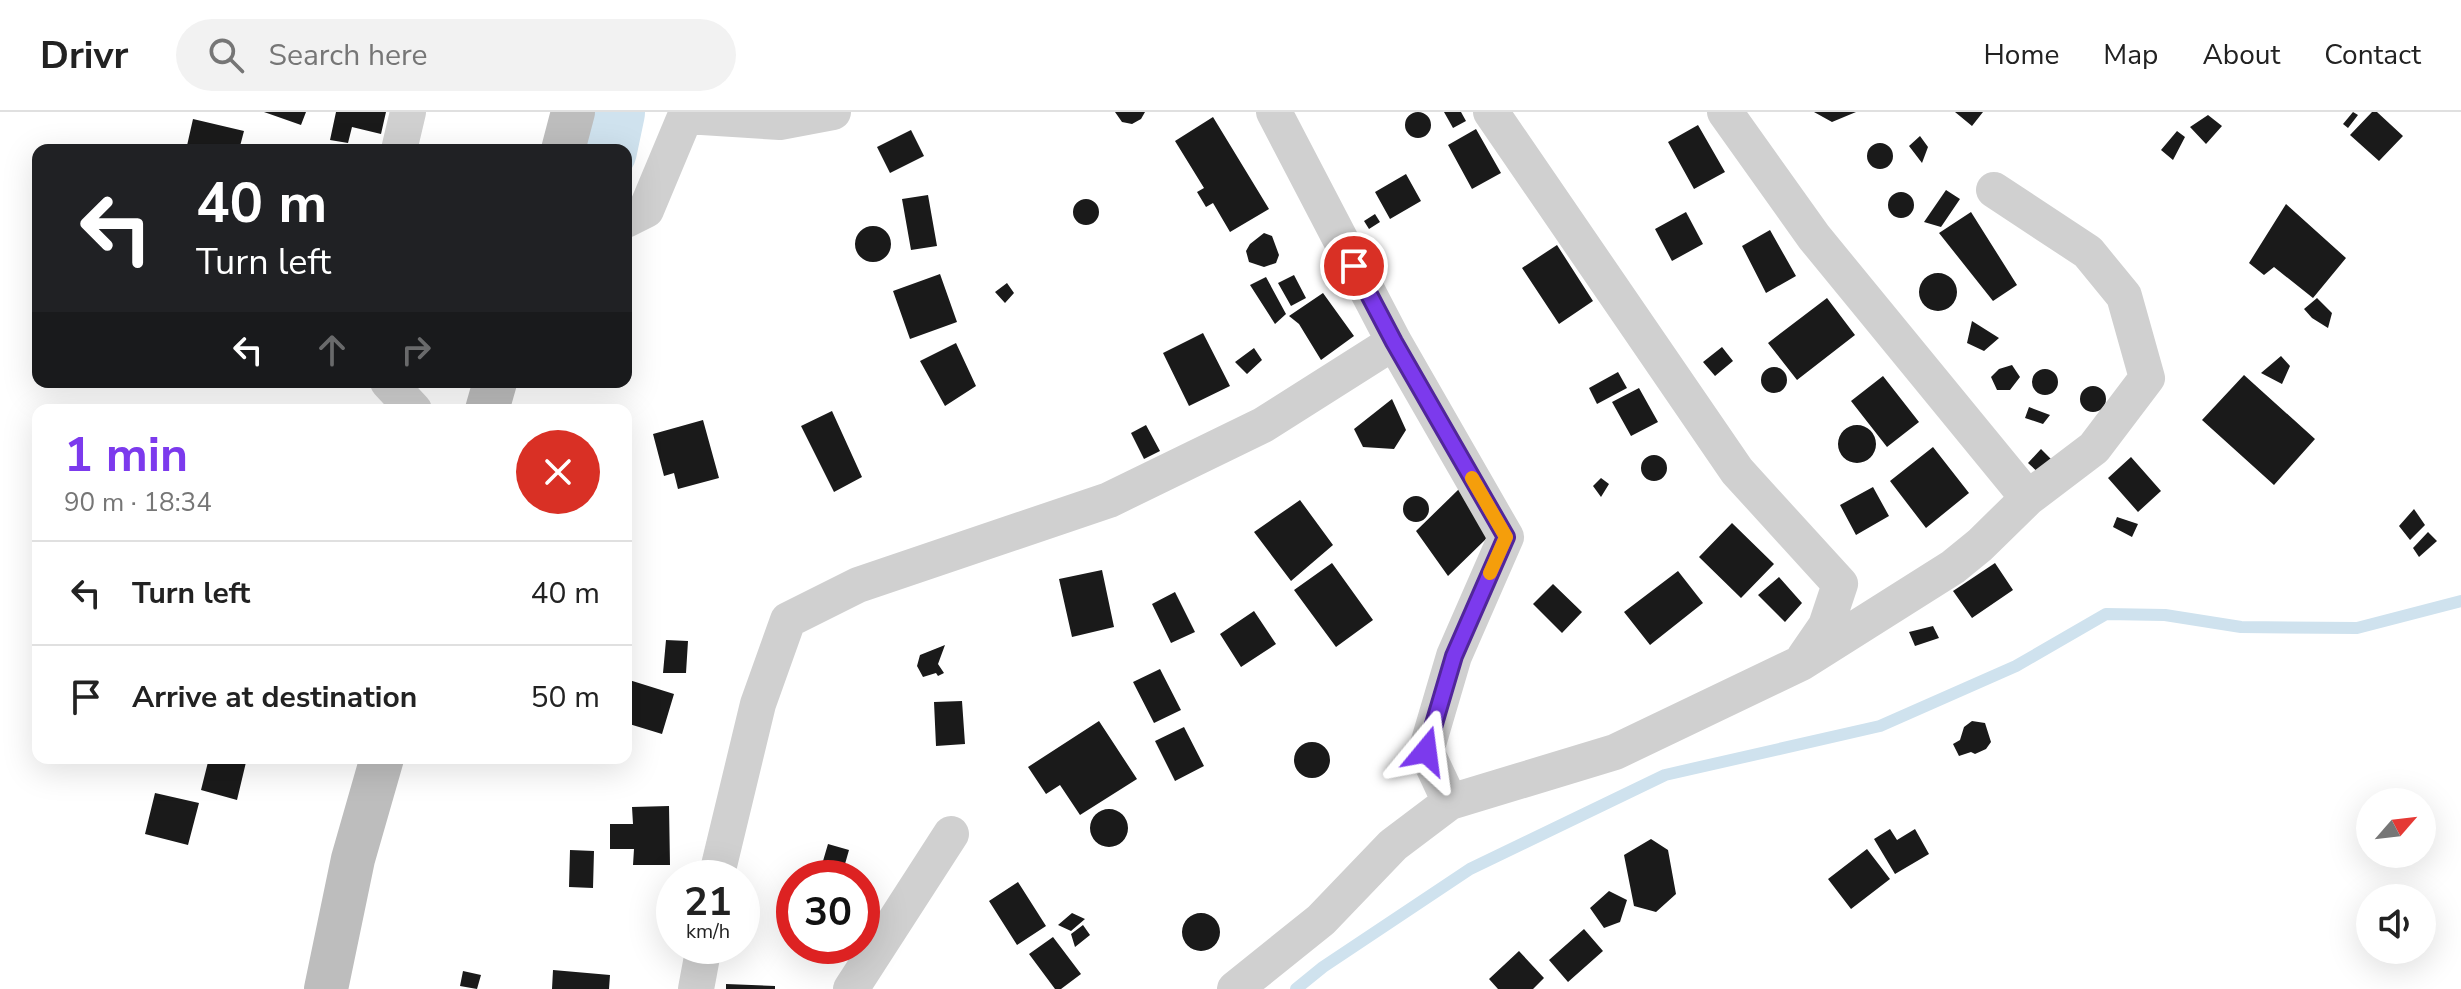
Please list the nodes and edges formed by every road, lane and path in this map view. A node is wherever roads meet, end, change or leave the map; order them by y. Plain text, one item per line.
1 (408, 112) edge
2 (573, 112) edge
3 (833, 112) edge
4 (1274, 112) edge
5 (1491, 112) edge
6 (1725, 112) edge
7 (686, 114) edge
8 (400, 144) edge
9 (565, 144) edge
10 (1994, 190) dead end
11 (632, 217) edge
12 (1394, 342) junction
13 (394, 388) edge
14 (408, 404) edge
15 (2028, 498) junction
16 (1801, 663) junction
17 (380, 764) edge
18 (1450, 802) junction
19 (951, 834) dead end
20 (720, 860) edge
21 (701, 964) edge
22 (326, 989) edge
23 (696, 989) edge
24 (851, 989) edge
25 (1235, 989) edge

1 - 8 street
2 - 9 main road
3 - 7 street
4 - 12 street
5 - 16 street
6 - 15 street
7 - 11 street
10 - 15 street
12 - 18 street
12 - 20 street
13 - 14 street
15 - 16 street
16 - 18 street
17 - 22 main road
18 - 25 street
19 - 24 street
21 - 23 street

